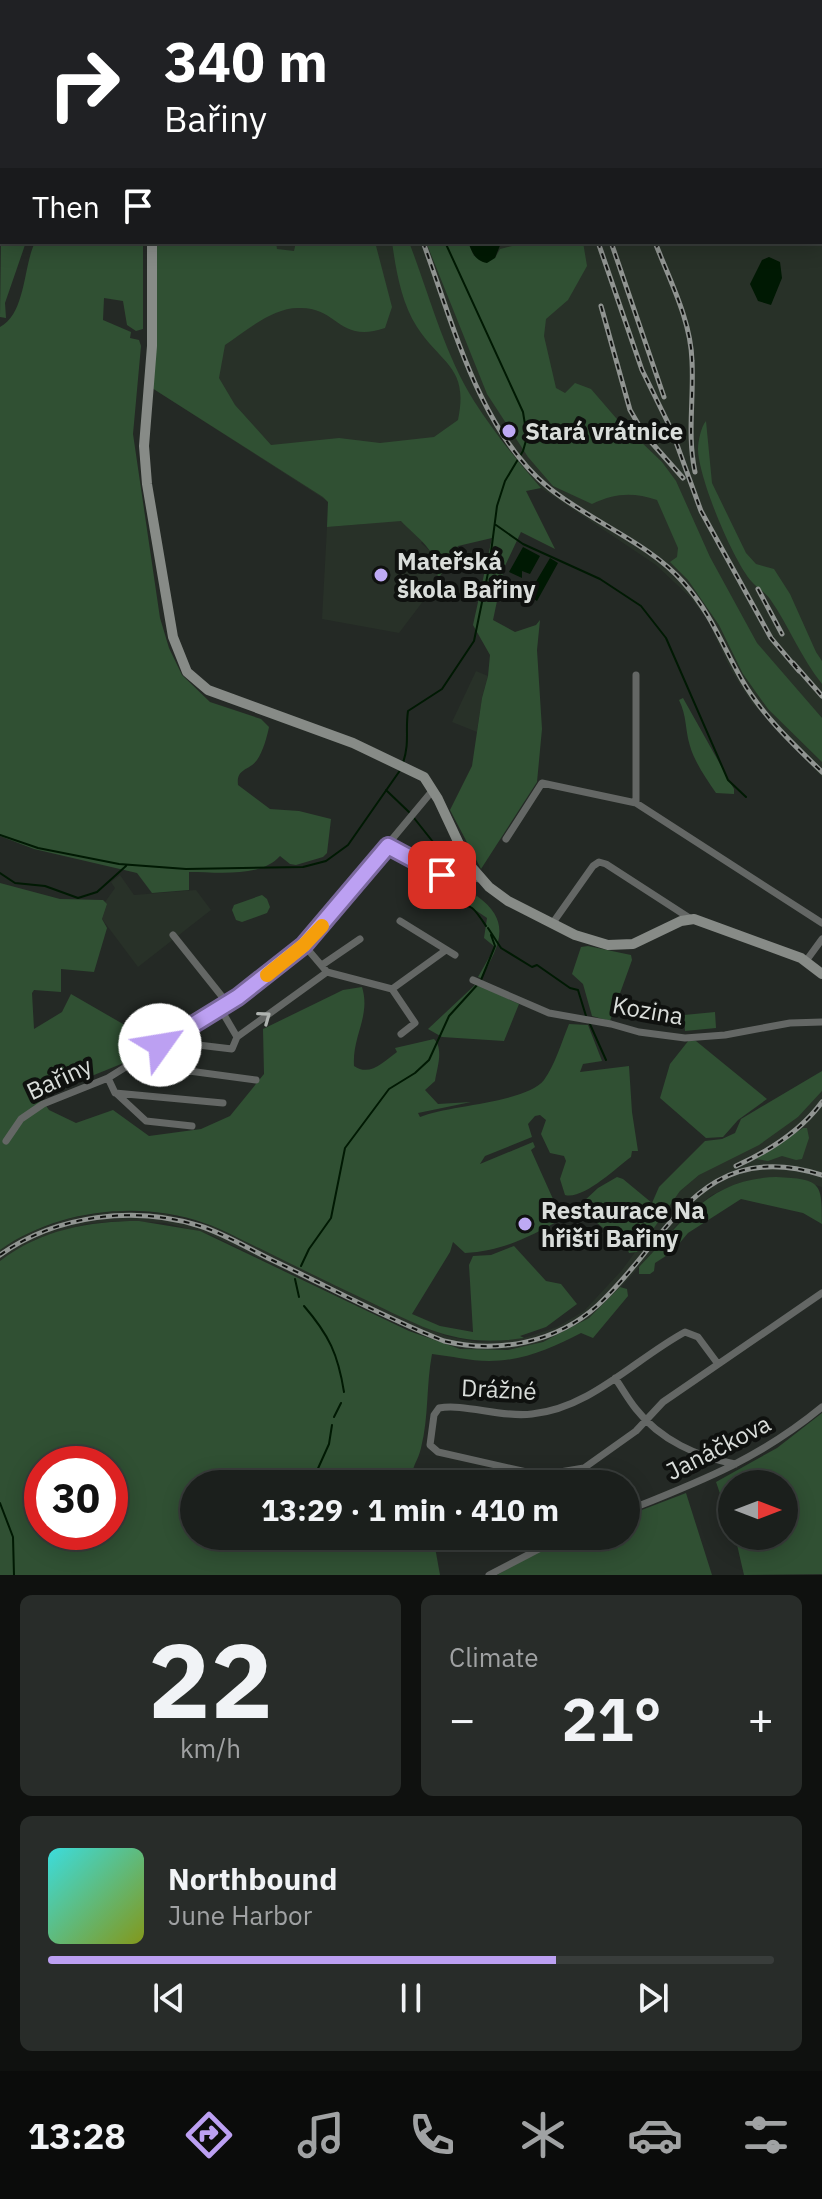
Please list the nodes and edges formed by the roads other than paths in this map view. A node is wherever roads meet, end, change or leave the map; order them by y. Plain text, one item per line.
1 (152, 244) edge
2 (636, 675) dead end
3 (434, 790) junction
4 (636, 803) junction
5 (506, 839) dead end
6 (388, 846) junction
7 (481, 879) junction
8 (691, 919) junction
9 (400, 921) dead end
10 (822, 923) edge
11 (552, 924) junction
12 (173, 935) dead end
13 (360, 939) dead end
14 (822, 939) edge
15 (304, 945) junction
16 (446, 950) junction
17 (455, 955) dead end
18 (806, 961) junction
19 (324, 969) junction
20 (822, 974) edge
21 (473, 980) dead end
22 (392, 989) junction
23 (228, 1004) junction
24 (220, 1008) junction
25 (822, 1022) edge
26 (178, 1034) junction
27 (401, 1034) dead end
28 (237, 1037) junction
29 (142, 1056) junction
30 (108, 1078) junction
31 (256, 1080) dead end
32 (115, 1093) junction
33 (223, 1103) dead end
34 (192, 1126) dead end
35 (6, 1141) dead end
36 (822, 1293) edge
37 (718, 1364) junction
38 (615, 1378) junction
39 (822, 1407) edge
40 (646, 1418) junction
41 (737, 1465) junction
42 (515, 1470) edge
43 (580, 1470) edge
44 (640, 1505) edge
45 (532, 1550) edge
46 (489, 1575) edge

1 - 3 main road
2 - 4 street
3 - 6 street, Bařiny
3 - 7 main road
4 - 5 street
4 - 10 street
6 - 7 street
6 - 15 street, Bařiny
7 - 11 main road
8 - 11 main road
8 - 11 street
8 - 18 main road
9 - 16 street
12 - 23 street
13 - 19 street
14 - 18 street
15 - 19 street
15 - 23 street, Bařiny
16 - 17 street
16 - 22 street
18 - 20 main road
19 - 22 street
28 -> 19 street
21 - 25 street, Kozina
22 - 27 street
23 - 24 street, Bařiny
24 - 26 street, Bařiny
24 - 28 street
26 - 28 street
26 - 29 street, Bařiny
29 - 30 street, Bařiny
29 - 31 street
30 - 32 street
30 - 35 street, Bařiny
32 - 33 street
32 - 34 street
36 - 37 street, Drážné
37 - 38 street, Drážné
37 - 40 street, Drážné
38 - 40 street
38 - 42 street, Drážné
39 - 41 street, Janáčkova
40 - 41 street
40 - 43 street, Drážné
41 - 44 street, Janáčkova
45 - 46 street

